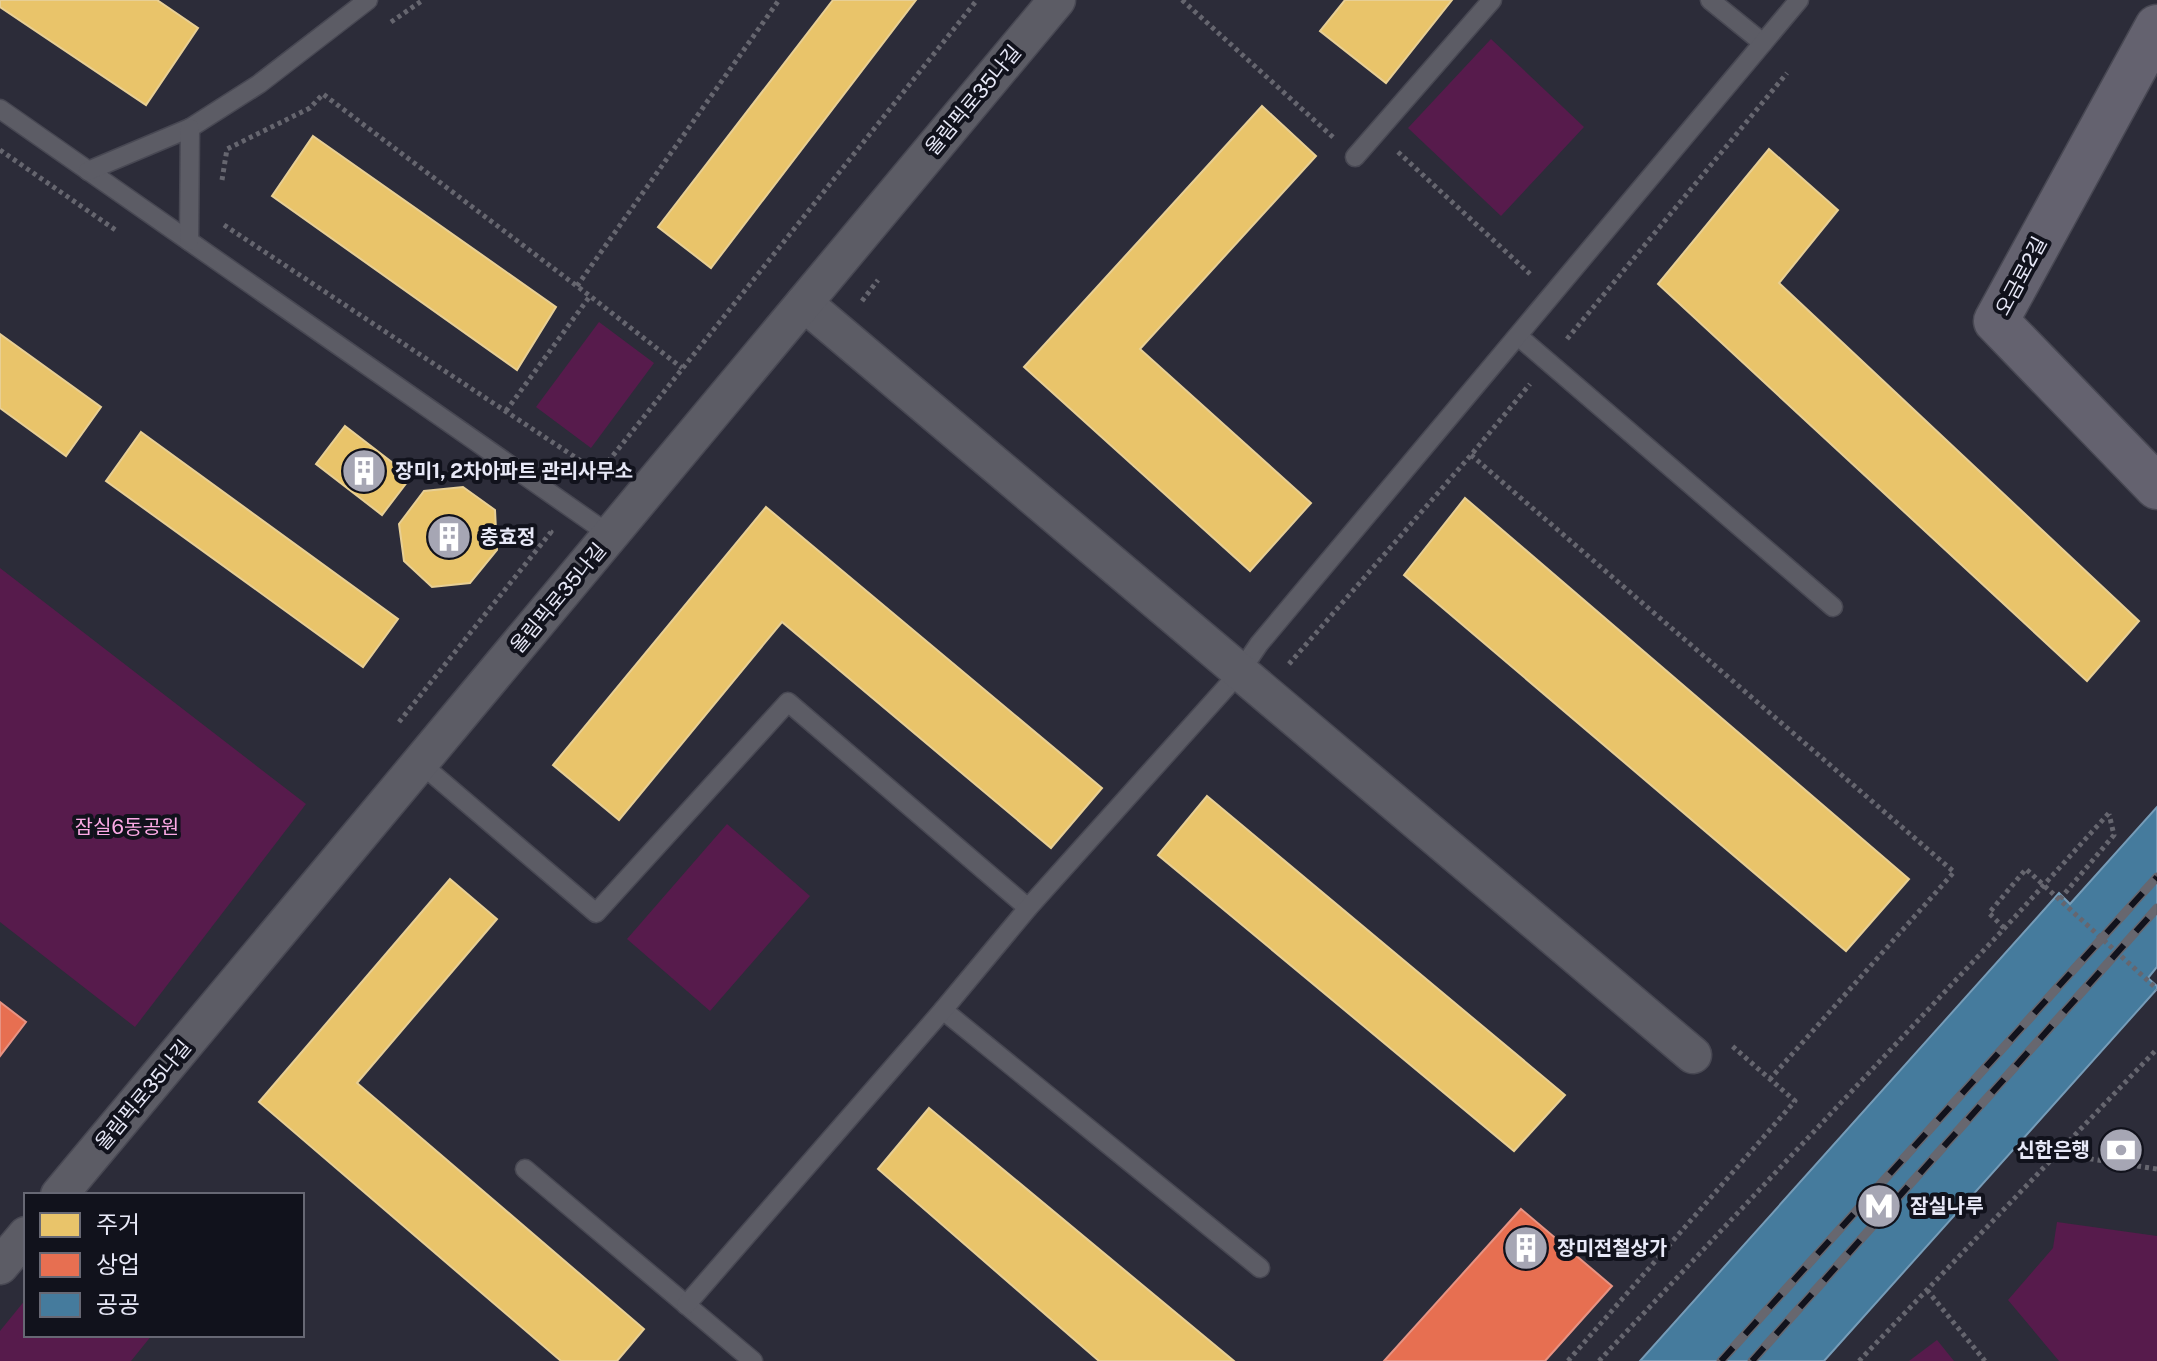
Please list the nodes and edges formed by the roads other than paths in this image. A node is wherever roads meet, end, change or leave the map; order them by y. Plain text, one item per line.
1 (368, 0) edge
2 (1057, 0) edge
3 (1492, 0) edge
4 (1710, 0) edge
5 (1799, 0) edge
6 (2157, 27) edge
7 (1763, 43) junction
8 (0, 109) edge
9 (190, 128) junction
10 (1355, 157) road end
11 (88, 171) junction
12 (189, 241) junction
13 (804, 303) junction
14 (1518, 336) junction
15 (2157, 487) edge
16 (610, 535) junction
17 (1833, 607) dead end
18 (1240, 672) junction
19 (420, 763) junction
20 (1028, 908) junction
21 (943, 1010) junction
22 (1693, 1055) dead end
23 (525, 1169) dead end
24 (61, 1193) edge
25 (24, 1237) edge
26 (0, 1266) edge
27 (1260, 1268) dead end
28 (686, 1305) junction
29 (753, 1361) edge

1 - 9 lane
2 - 13 street, 올림픽로35나길
3 - 10 lane
4 - 7 lane
5 - 7 lane
6 - 15 main road, 오금로2길
7 - 14 lane
8 - 11 lane
9 - 11 lane
9 - 12 lane
11 - 12 lane
12 - 16 lane
13 - 16 street, 올림픽로35나길
13 - 18 street
14 - 17 lane
14 - 18 lane
16 - 19 street, 올림픽로35나길
18 - 20 lane
18 - 22 street
19 - 20 lane
19 - 24 street, 올림픽로35나길
20 - 21 lane
21 - 27 lane
21 - 28 lane
23 - 28 lane
25 - 26 street
28 - 29 lane

